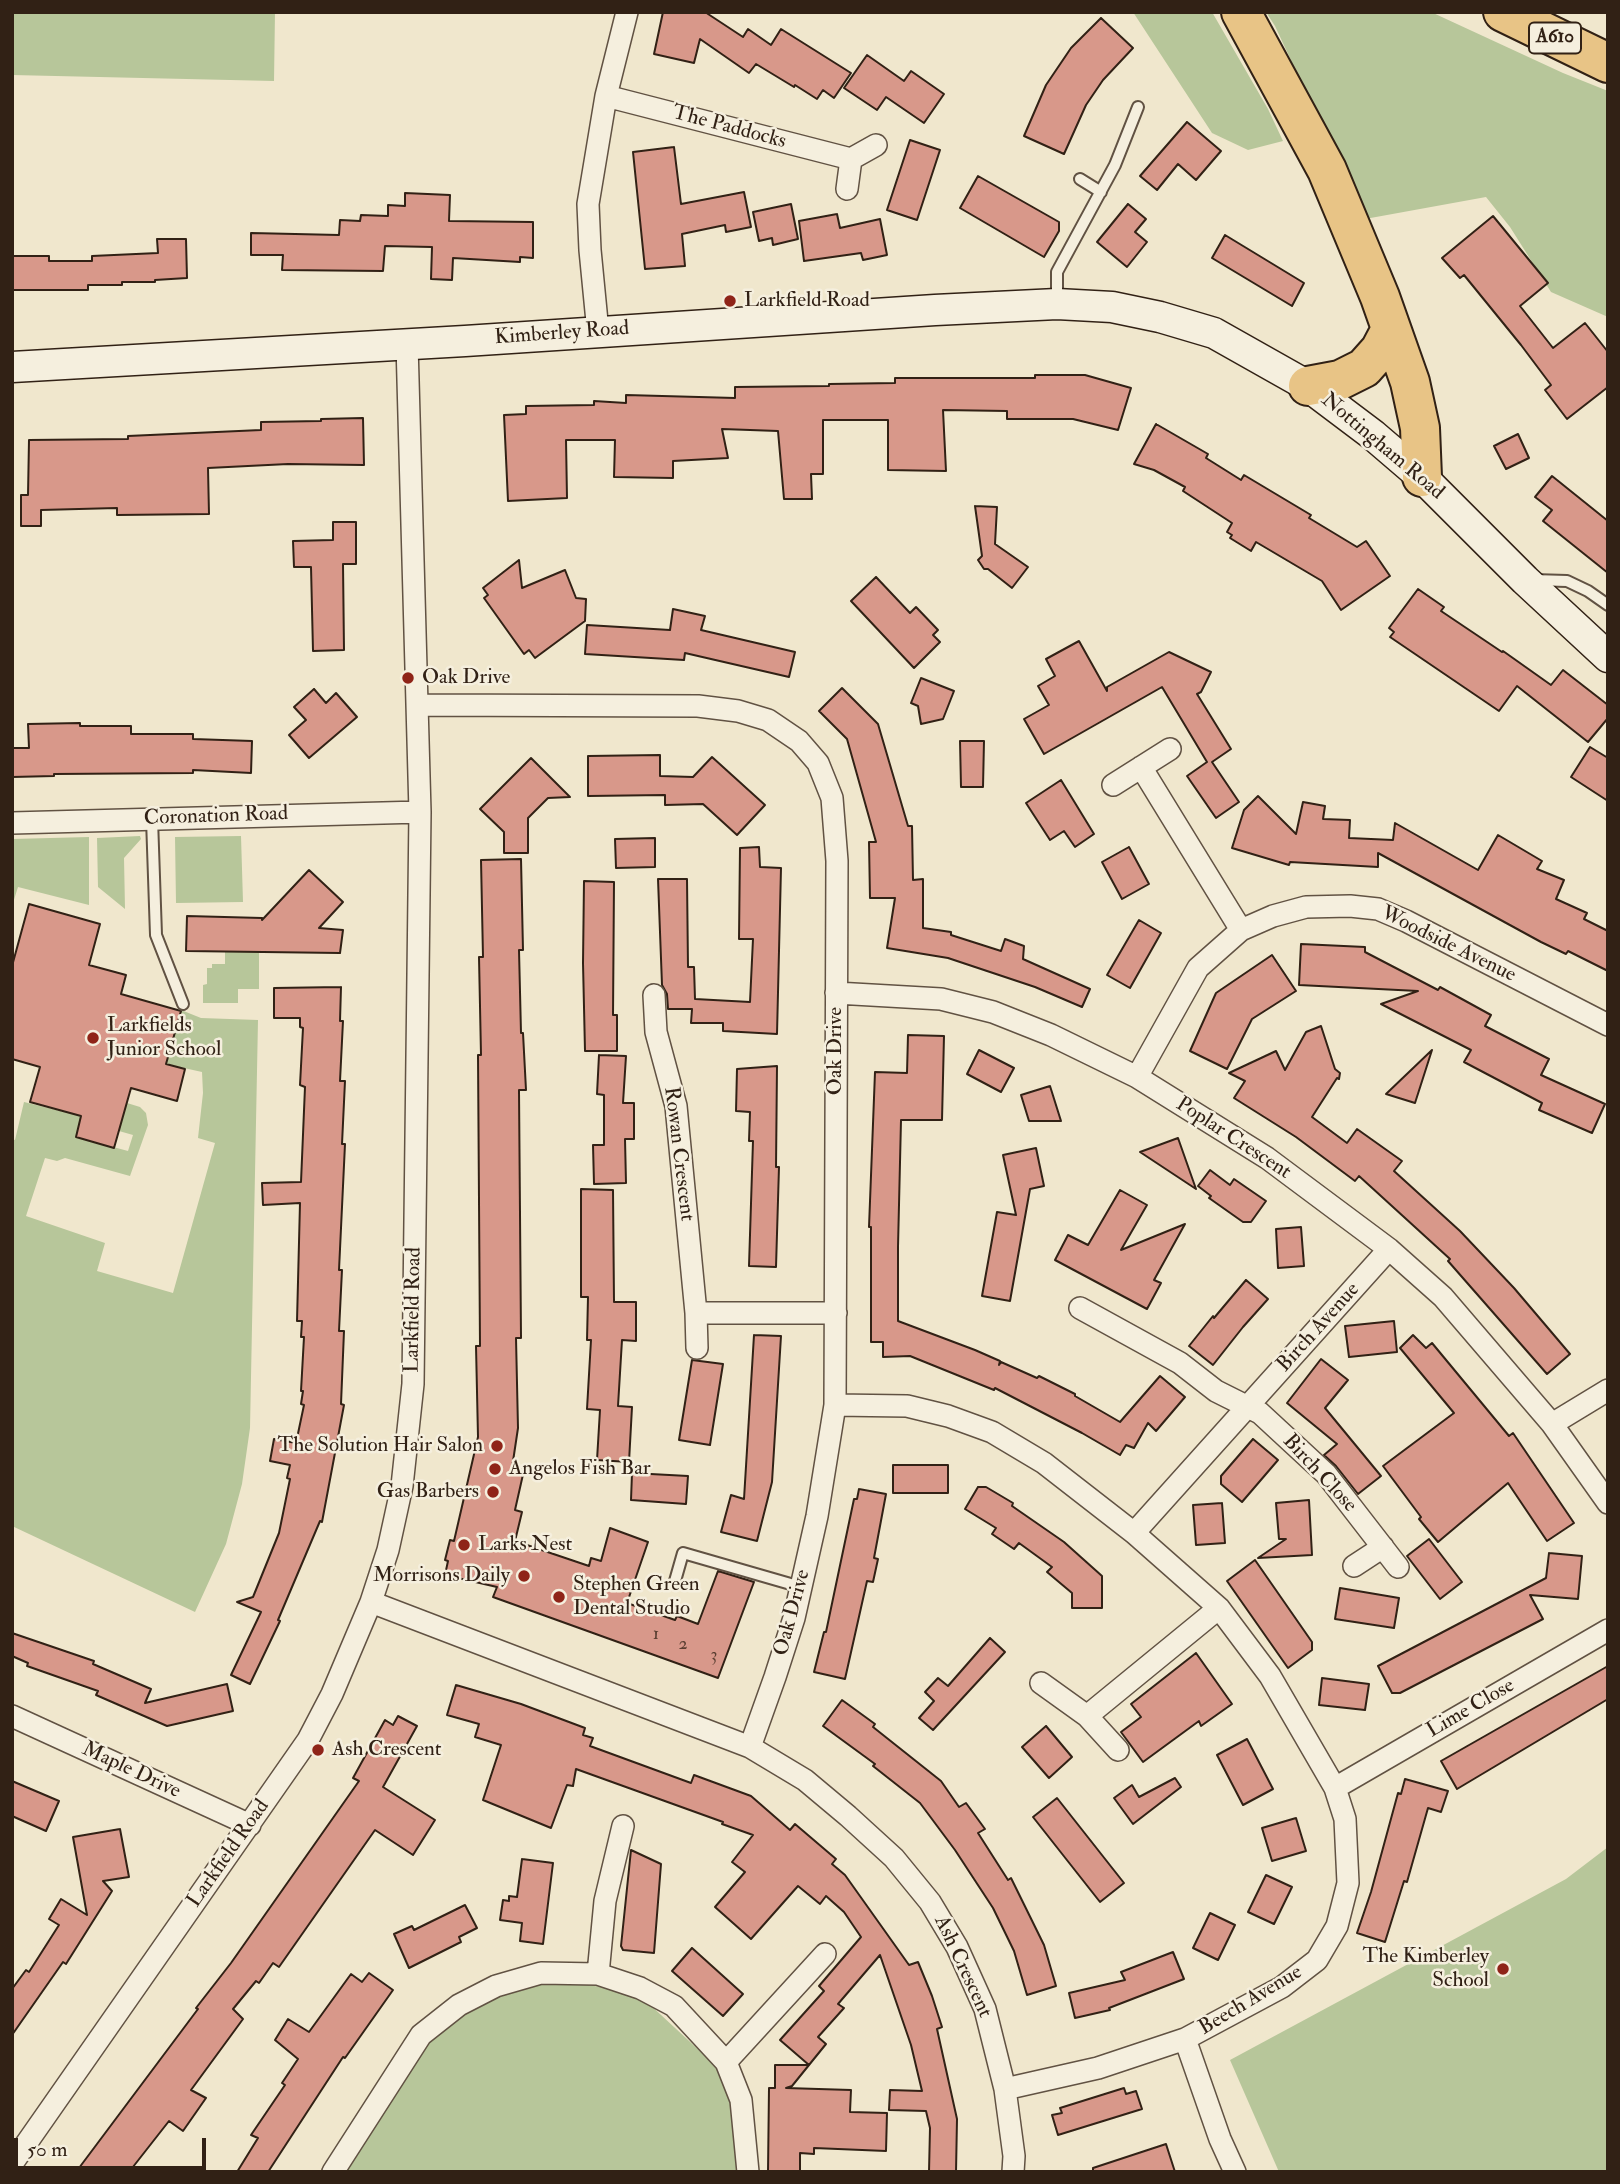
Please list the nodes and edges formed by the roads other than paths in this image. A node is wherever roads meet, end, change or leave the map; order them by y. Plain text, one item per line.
1 (627, 12) edge
2 (1241, 12) edge
3 (1503, 12) edge
4 (1608, 63) edge
5 (606, 96) junction
6 (1138, 107) dead end
7 (876, 145) dead end
8 (851, 159) junction
9 (1080, 179) dead end
10 (847, 189) dead end
11 (1101, 192) junction
12 (1057, 304) junction
13 (1112, 307) joint
14 (1390, 331) junction
15 (598, 332) junction
16 (407, 344) junction
17 (12, 367) edge
18 (1308, 386) junction
19 (1422, 477) junction
20 (1525, 580) junction
21 (1608, 605) edge
22 (1608, 657) edge
23 (419, 705) junction
24 (1170, 749) dead end
25 (1141, 767) junction
26 (1113, 785) dead end
27 (420, 811) junction
28 (152, 819) junction
29 (12, 823) edge
30 (1241, 930) junction
31 (836, 993) junction
32 (654, 995) dead end
33 (183, 1004) dead end
34 (1608, 1025) edge
35 (1137, 1077) junction
36 (1389, 1250) junction
37 (1080, 1308) dead end
38 (696, 1313) junction
39 (836, 1313) junction
40 (697, 1348) dead end
41 (1608, 1390) edge
42 (835, 1405) junction
43 (1249, 1407) junction
44 (1552, 1424) junction
45 (1608, 1503) edge
46 (1134, 1534) junction
47 (1382, 1547) junction
48 (1354, 1566) dead end
49 (1398, 1567) dead end
50 (675, 1581) dead end
51 (801, 1587) junction
52 (371, 1602) junction
53 (1219, 1608) junction
54 (1608, 1630) edge
55 (1041, 1683) dead end
56 (12, 1716) edge
57 (1087, 1716) junction
58 (750, 1747) junction
59 (1118, 1750) dead end
60 (1335, 1788) junction
61 (250, 1825) junction
62 (623, 1826) dead end
63 (825, 1954) dead end
64 (598, 1973) junction
65 (1185, 2039) junction
66 (726, 2062) junction
67 (1005, 2089) junction
68 (12, 2164) edge
69 (333, 2172) edge
70 (748, 2172) edge
71 (1013, 2172) edge
72 (1235, 2172) edge

1 - 5 street
2 - 14 highway
3 - 4 highway, A610
5 - 8 street, The Paddocks
5 - 15 street
6 - 11 lane
7 - 8 street
8 - 10 street
9 - 11 lane
11 - 12 lane
12 - 13 street, Kimberley Road
12 - 15 street, Kimberley Road
13 - 18 street, Nottingham Road
14 - 18 highway
14 - 19 highway
15 - 16 street, Kimberley Road
16 - 17 street, Kimberley Road
16 - 23 street, Larkfield Road
18 - 19 street, Nottingham Road
19 - 20 street, Nottingham Road
20 - 21 lane
20 - 22 street, Nottingham Road
23 - 27 street, Larkfield Road
23 - 31 street, Oak Drive
24 - 25 street
25 - 26 street
25 - 30 street
27 - 28 street, Coronation Road
27 - 52 street, Larkfield Road
28 - 29 street, Coronation Road
28 - 33 lane
30 - 34 street, Woodside Avenue
30 - 35 street, Woodside Avenue
31 - 35 street, Poplar Crescent
31 - 39 street, Oak Drive
32 - 38 street, Rowan Crescent
35 - 36 street, Poplar Crescent
36 - 43 street, Birch Avenue
36 - 44 street, Poplar Crescent
37 - 43 street
38 - 39 street
38 - 40 street, Rowan Crescent
39 - 42 street, Oak Drive
41 - 44 street
42 - 46 street, Beech Avenue
42 - 51 street, Oak Drive
43 - 46 street, Birch Avenue
43 - 47 street, Birch Close
44 - 45 street, Poplar Crescent
46 - 53 street, Beech Avenue
47 - 48 street
47 - 49 street, Birch Close
50 - 51 lane
51 - 58 street, Oak Drive
52 - 58 street, Ash Crescent
52 - 61 street, Larkfield Road
53 - 57 street
53 - 60 street, Beech Avenue
54 - 60 street, Lime Close
55 - 57 street
56 - 61 street, Maple Drive
57 - 59 street
58 - 67 street, Ash Crescent
60 - 65 street, Beech Avenue
61 - 68 street, Larkfield Road
62 - 64 street
63 - 66 street
64 - 66 street
64 - 69 street
65 - 67 street, Beech Avenue
65 - 72 street
66 - 70 street
67 - 71 street, Ash Crescent

